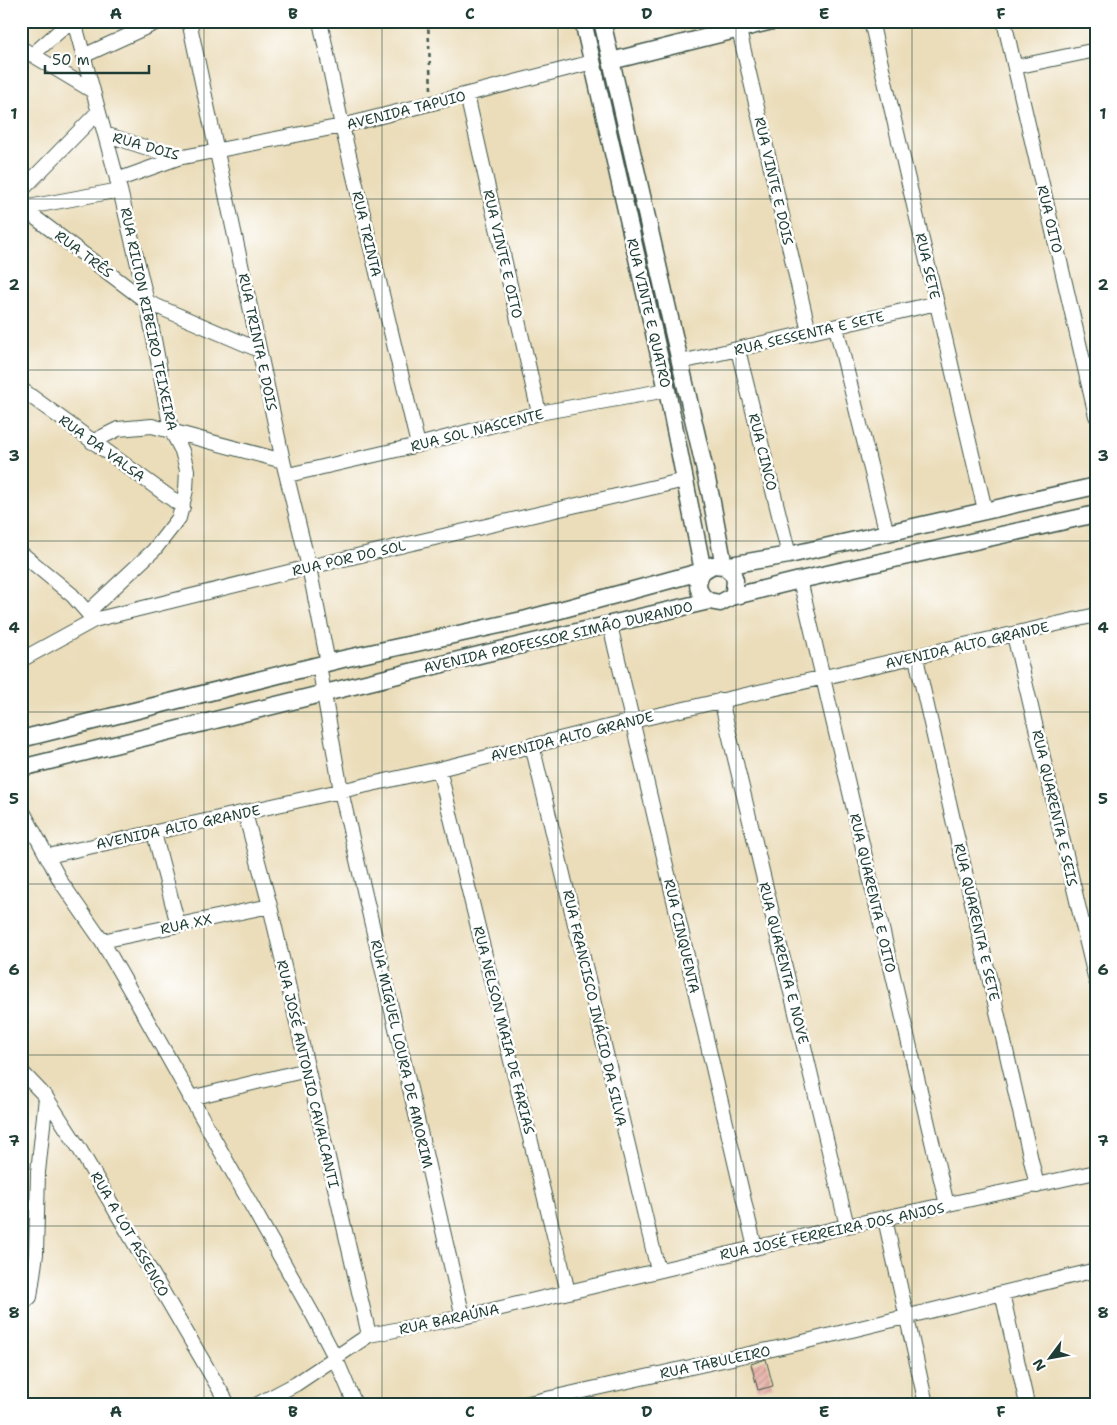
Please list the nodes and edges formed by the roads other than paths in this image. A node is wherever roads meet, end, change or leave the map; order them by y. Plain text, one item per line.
1 (72, 21) edge
2 (160, 21) edge
3 (189, 21) edge
4 (320, 21) edge
5 (582, 21) edge
6 (602, 21) edge
7 (772, 21) edge
8 (871, 21) edge
9 (1004, 21) edge
10 (739, 30) junction
11 (1096, 50) edge
12 (27, 52) edge
13 (83, 56) junction
14 (611, 61) junction
15 (593, 62) junction
16 (1015, 67) junction
17 (617, 87) junction
18 (91, 90) junction
19 (599, 92) junction
20 (467, 95) junction
21 (98, 112) junction
22 (342, 126) junction
23 (105, 134) junction
24 (216, 151) junction
25 (178, 158) junction
26 (119, 185) junction
27 (21, 191) edge
28 (22, 207) edge
29 (147, 302) junction
30 (937, 303) junction
31 (836, 327) junction
32 (809, 332) junction
33 (259, 350) junction
34 (738, 350) junction
35 (681, 362) junction
36 (21, 389) edge
37 (667, 390) junction
38 (539, 413) junction
39 (1096, 416) edge
40 (172, 430) junction
41 (92, 442) junction
42 (418, 445) junction
43 (283, 461) junction
44 (288, 475) junction
45 (685, 480) junction
46 (1096, 486) edge
47 (712, 497) junction
48 (689, 502) junction
49 (183, 507) junction
50 (985, 510) junction
51 (1096, 514) edge
52 (887, 534) junction
53 (21, 553) edge
54 (789, 555) junction
55 (724, 566) junction
56 (309, 567) junction
57 (702, 571) junction
58 (800, 580) junction
59 (628, 592) junction
60 (731, 597) junction
61 (709, 601) junction
62 (1096, 615) edge
63 (91, 616) junction
64 (610, 625) junction
65 (1014, 635) junction
66 (916, 658) junction
67 (21, 660) edge
68 (324, 664) junction
69 (822, 678) junction
70 (323, 693) junction
71 (721, 700) junction
72 (632, 721) junction
73 (21, 739) edge
74 (532, 746) junction
75 (21, 768) edge
76 (439, 769) junction
77 (341, 790) junction
78 (21, 808) edge
79 (245, 813) junction
80 (154, 833) junction
81 (48, 856) junction
82 (270, 906) junction
83 (178, 925) junction
84 (102, 942) junction
85 (1096, 981) edge
86 (307, 1070) junction
87 (21, 1072) edge
88 (46, 1098) junction
89 (190, 1098) junction
90 (1096, 1172) edge
91 (1037, 1186) junction
92 (947, 1205) junction
93 (885, 1218) junction
94 (847, 1226) junction
95 (755, 1248) junction
96 (658, 1270) junction
97 (1095, 1272) edge
98 (568, 1292) junction
99 (1002, 1293) junction
100 (26, 1301) edge
101 (463, 1317) junction
102 (906, 1318) junction
103 (369, 1335) junction
104 (336, 1359) junction
105 (228, 1404) edge
106 (258, 1404) edge
107 (355, 1404) edge
108 (524, 1404) edge
109 (926, 1404) edge
110 (1027, 1404) edge

1 - 12 street
1 - 13 street, RUA RILTON RIBEIRO TEIXEIRA
2 - 13 street
3 - 24 street, RUA TRINTA E DOIS
4 - 22 street, RUA TRINTA
5 - 15 street, RUA VINTE E QUATRO
6 - 14 street, RUA VINTE E QUATRO
7 - 10 street
8 - 30 street, RUA SETE
9 - 16 street, RUA OITO
10 - 14 street
10 - 32 street, RUA VINTE E DOIS
11 - 16 street
12 - 18 street
13 - 18 street, RUA RILTON RIBEIRO TEIXEIRA
14 - 17 street, RUA VINTE E QUATRO
15 - 19 street, RUA VINTE E QUATRO
15 - 20 street, AVENIDA TAPUIO
16 - 39 street, RUA OITO
17 - 19 street
17 - 35 street, RUA VINTE E QUATRO
18 - 21 street, RUA RILTON RIBEIRO TEIXEIRA
19 - 37 street, RUA VINTE E QUATRO
20 - 22 street, AVENIDA TAPUIO
20 - 38 street, RUA VINTE E OITO
21 - 23 street, RUA RILTON RIBEIRO TEIXEIRA
21 - 27 street
22 - 24 street, AVENIDA TAPUIO
22 - 42 street, RUA TRINTA
23 - 25 street, RUA DOIS
23 - 26 street, RUA RILTON RIBEIRO TEIXEIRA
24 - 25 street, RUA DOIS
24 - 33 street, RUA TRINTA E DOIS
25 - 26 street
26 - 28 street
26 - 29 street, RUA RILTON RIBEIRO TEIXEIRA
28 - 29 street, RUA TRÊS
29 - 33 street, RUA TRÊS
29 - 40 street, RUA RILTON RIBEIRO TEIXEIRA
30 - 31 street, RUA SESSENTA E SETE
30 - 50 street, RUA SETE
31 - 32 street, RUA SESSENTA E SETE
31 - 52 street
32 - 34 street, RUA SESSENTA E SETE
33 - 43 street, RUA TRINTA E DOIS
34 - 35 street, RUA SESSENTA E SETE
34 - 54 street, RUA CINCO
35 - 47 street, RUA VINTE E QUATRO
36 - 41 street, RUA DA VALSA
37 - 38 street, RUA SOL NASCENTE
37 - 45 street, RUA VINTE E QUATRO
38 - 42 street, RUA SOL NASCENTE
40 - 41 street
40 - 43 street
40 - 49 street, RUA RILTON RIBEIRO TEIXEIRA
41 - 49 street, RUA DA VALSA
42 - 44 street, RUA SOL NASCENTE
43 - 44 street, RUA TRINTA E DOIS
44 - 56 street, RUA TRINTA E DOIS
45 - 48 street, RUA VINTE E QUATRO
45 - 56 street, RUA POR DO SOL
46 - 50 street, AVENIDA PROFESSOR SIMÃO DURANDO
47 - 48 street
47 - 55 street, RUA VINTE E QUATRO
48 - 57 street, RUA VINTE E QUATRO
49 - 63 street, RUA RILTON RIBEIRO TEIXEIRA
50 - 52 street, AVENIDA PROFESSOR SIMÃO DURANDO
51 - 58 street, AVENIDA PROFESSOR SIMÃO DURANDO
52 - 54 street, AVENIDA PROFESSOR SIMÃO DURANDO
53 - 63 street
54 - 55 street, AVENIDA PROFESSOR SIMÃO DURANDO
55 - 57 street, AVENIDA PROFESSOR SIMÃO DURANDO
55 - 60 street, RUA VINTE E QUATRO
56 - 63 street, RUA POR DO SOL
56 - 68 street, RUA TRINTA E DOIS
57 - 59 street, AVENIDA PROFESSOR SIMÃO DURANDO
57 - 61 street, RUA VINTE E QUATRO
58 - 60 street, AVENIDA PROFESSOR SIMÃO DURANDO
58 - 69 street, RUA QUARENTA E OITO
59 - 64 street
59 - 68 street, AVENIDA PROFESSOR SIMÃO DURANDO
60 - 61 street, AVENIDA PROFESSOR SIMÃO DURANDO
61 - 64 street, AVENIDA PROFESSOR SIMÃO DURANDO
62 - 65 street, AVENIDA ALTO GRANDE
63 - 67 street, RUA POR DO SOL
64 - 70 street, AVENIDA PROFESSOR SIMÃO DURANDO
64 - 72 street, RUA CINQUENTA
65 - 66 street, AVENIDA ALTO GRANDE
65 - 85 street, RUA QUARENTA E SEIS
66 - 69 street, AVENIDA ALTO GRANDE
66 - 91 street, RUA QUARENTA E SETE
68 - 70 street, RUA TRINTA E DOIS
68 - 73 street, AVENIDA PROFESSOR SIMÃO DURANDO
69 - 71 street, AVENIDA ALTO GRANDE
69 - 92 street, RUA QUARENTA E OITO
70 - 75 street, AVENIDA PROFESSOR SIMÃO DURANDO
70 - 77 street, RUA MIGUEL LOURA DE AMORIM
71 - 72 street, AVENIDA ALTO GRANDE
71 - 94 street, RUA QUARENTA E NOVE
72 - 74 street, AVENIDA ALTO GRANDE
72 - 95 street, RUA CINQUENTA
74 - 76 street, AVENIDA ALTO GRANDE
74 - 96 street, RUA FRANCISCO INÁCIO DA SILVA
76 - 77 street, AVENIDA ALTO GRANDE
76 - 98 street, RUA NELSON MAIA DE FARIAS
77 - 79 street, AVENIDA ALTO GRANDE
77 - 101 street, RUA MIGUEL LOURA DE AMORIM
78 - 81 street
79 - 80 street, AVENIDA ALTO GRANDE
79 - 82 street, RUA JOSÉ ANTONIO CAVALCANTI
80 - 81 street, AVENIDA ALTO GRANDE
80 - 83 street
81 - 84 street
82 - 83 street, RUA XX
82 - 86 street, RUA JOSÉ ANTONIO CAVALCANTI
83 - 84 street, RUA XX
84 - 89 street
86 - 89 street
86 - 103 street, RUA JOSÉ ANTONIO CAVALCANTI
87 - 88 street, RUA A LOT ASSENCO
88 - 100 street
88 - 105 street, RUA A LOT ASSENCO
89 - 104 street
90 - 91 street, RUA JOSÉ FERREIRA DOS ANJOS
91 - 92 street, RUA JOSÉ FERREIRA DOS ANJOS
92 - 93 street, RUA JOSÉ FERREIRA DOS ANJOS
93 - 94 street, RUA JOSÉ FERREIRA DOS ANJOS
93 - 102 street
94 - 95 street, RUA JOSÉ FERREIRA DOS ANJOS
95 - 96 street, RUA JOSÉ FERREIRA DOS ANJOS
96 - 98 street, RUA JOSÉ FERREIRA DOS ANJOS
97 - 99 street, RUA TABULEIRO
98 - 101 street, RUA BARAÚNA
99 - 102 street, RUA TABULEIRO
99 - 110 street
101 - 103 street, RUA BARAÚNA
102 - 108 street, RUA TABULEIRO
102 - 109 street
103 - 104 street, RUA BARAÚNA
104 - 106 street, RUA BARAÚNA
104 - 107 street

